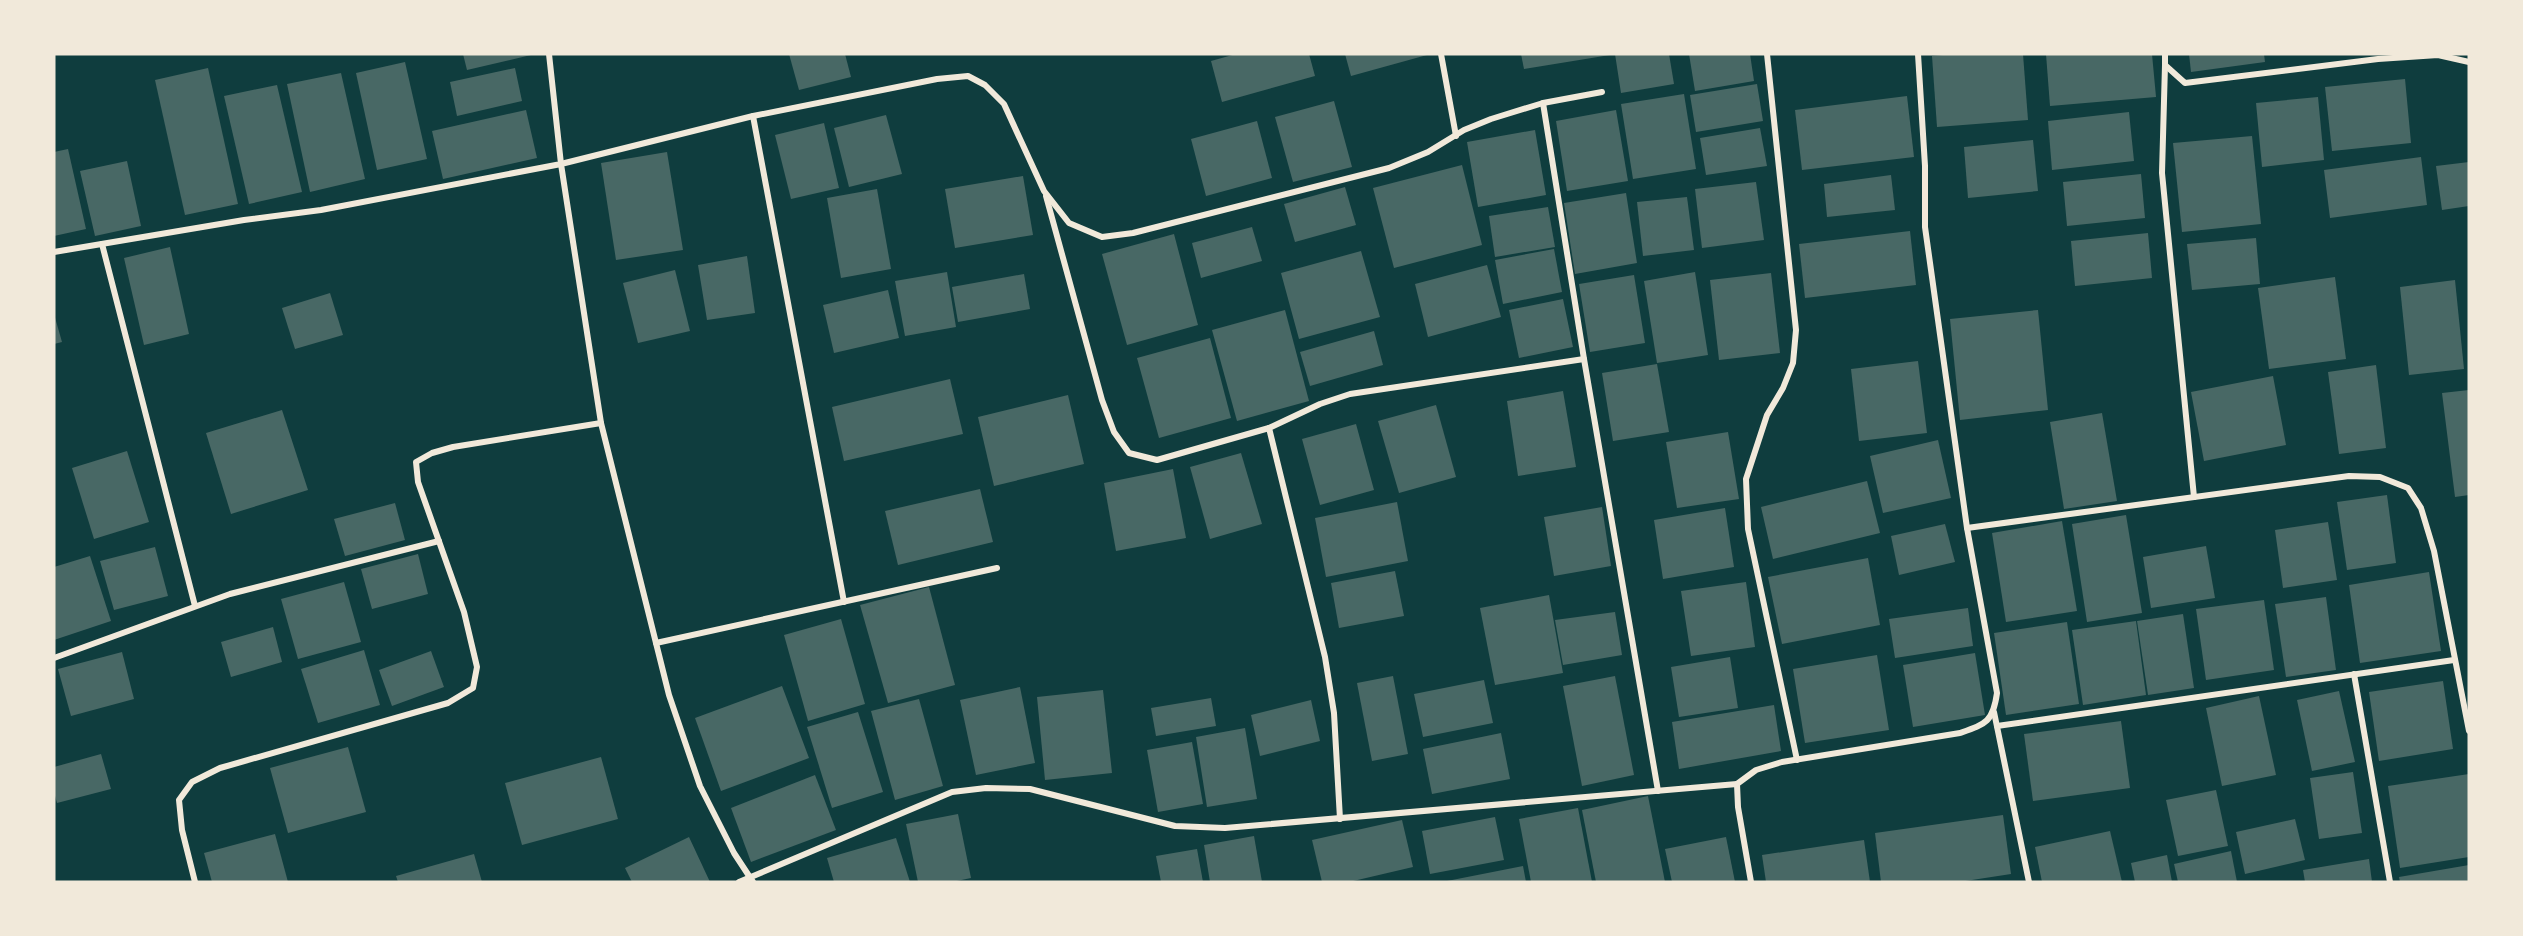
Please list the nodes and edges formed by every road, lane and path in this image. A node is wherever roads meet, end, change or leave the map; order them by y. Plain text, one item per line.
1 (549, 54) edge
2 (1441, 54) edge
3 (1767, 54) edge
4 (1918, 54) edge
5 (2165, 54) edge
6 (2469, 62) edge
7 (2165, 65) junction
8 (1602, 92) dead end
9 (1543, 103) junction
10 (753, 116) junction
11 (1456, 136) junction
12 (561, 165) junction
13 (1044, 191) junction
14 (102, 244) junction
15 (54, 252) edge
16 (1584, 359) junction
17 (601, 423) junction
18 (1269, 428) junction
19 (2194, 497) junction
20 (1967, 528) junction
21 (439, 541) junction
22 (997, 568) dead end
23 (844, 602) junction
24 (195, 606) junction
25 (656, 643) junction
26 (54, 658) edge
27 (2454, 660) junction
28 (2354, 674) junction
29 (1994, 712) junction
30 (1997, 726) junction
31 (2469, 731) edge
32 (1797, 760) junction
33 (1737, 784) junction
34 (1658, 791) junction
35 (1340, 819) junction
36 (751, 879) edge
37 (195, 882) edge
38 (738, 882) edge
39 (1751, 882) edge
40 (2029, 882) edge
41 (2390, 882) edge

1 - 12 street
2 - 11 street
3 - 32 street
4 - 20 street
5 - 7 street
6 - 7 street
7 - 19 street
8 - 9 street
9 - 11 street
9 - 16 street
10 - 12 street
10 - 13 street
10 - 23 street
11 - 13 street
12 - 14 street
12 - 17 street
13 - 18 street
14 - 15 street
14 - 24 street
16 - 18 street
16 - 34 street
17 - 21 street
17 - 25 street
18 - 35 street
19 - 20 street
19 - 27 street
20 - 29 street
21 - 24 street
21 - 37 street
22 - 23 street
23 - 25 street
24 - 26 street
25 - 36 street
27 - 28 street
27 - 31 street
28 - 30 street
28 - 41 street
29 - 30 street
29 - 32 street
30 - 40 street
32 - 33 street
33 - 34 street
33 - 39 street
34 - 35 street
35 - 36 street
36 - 38 street

